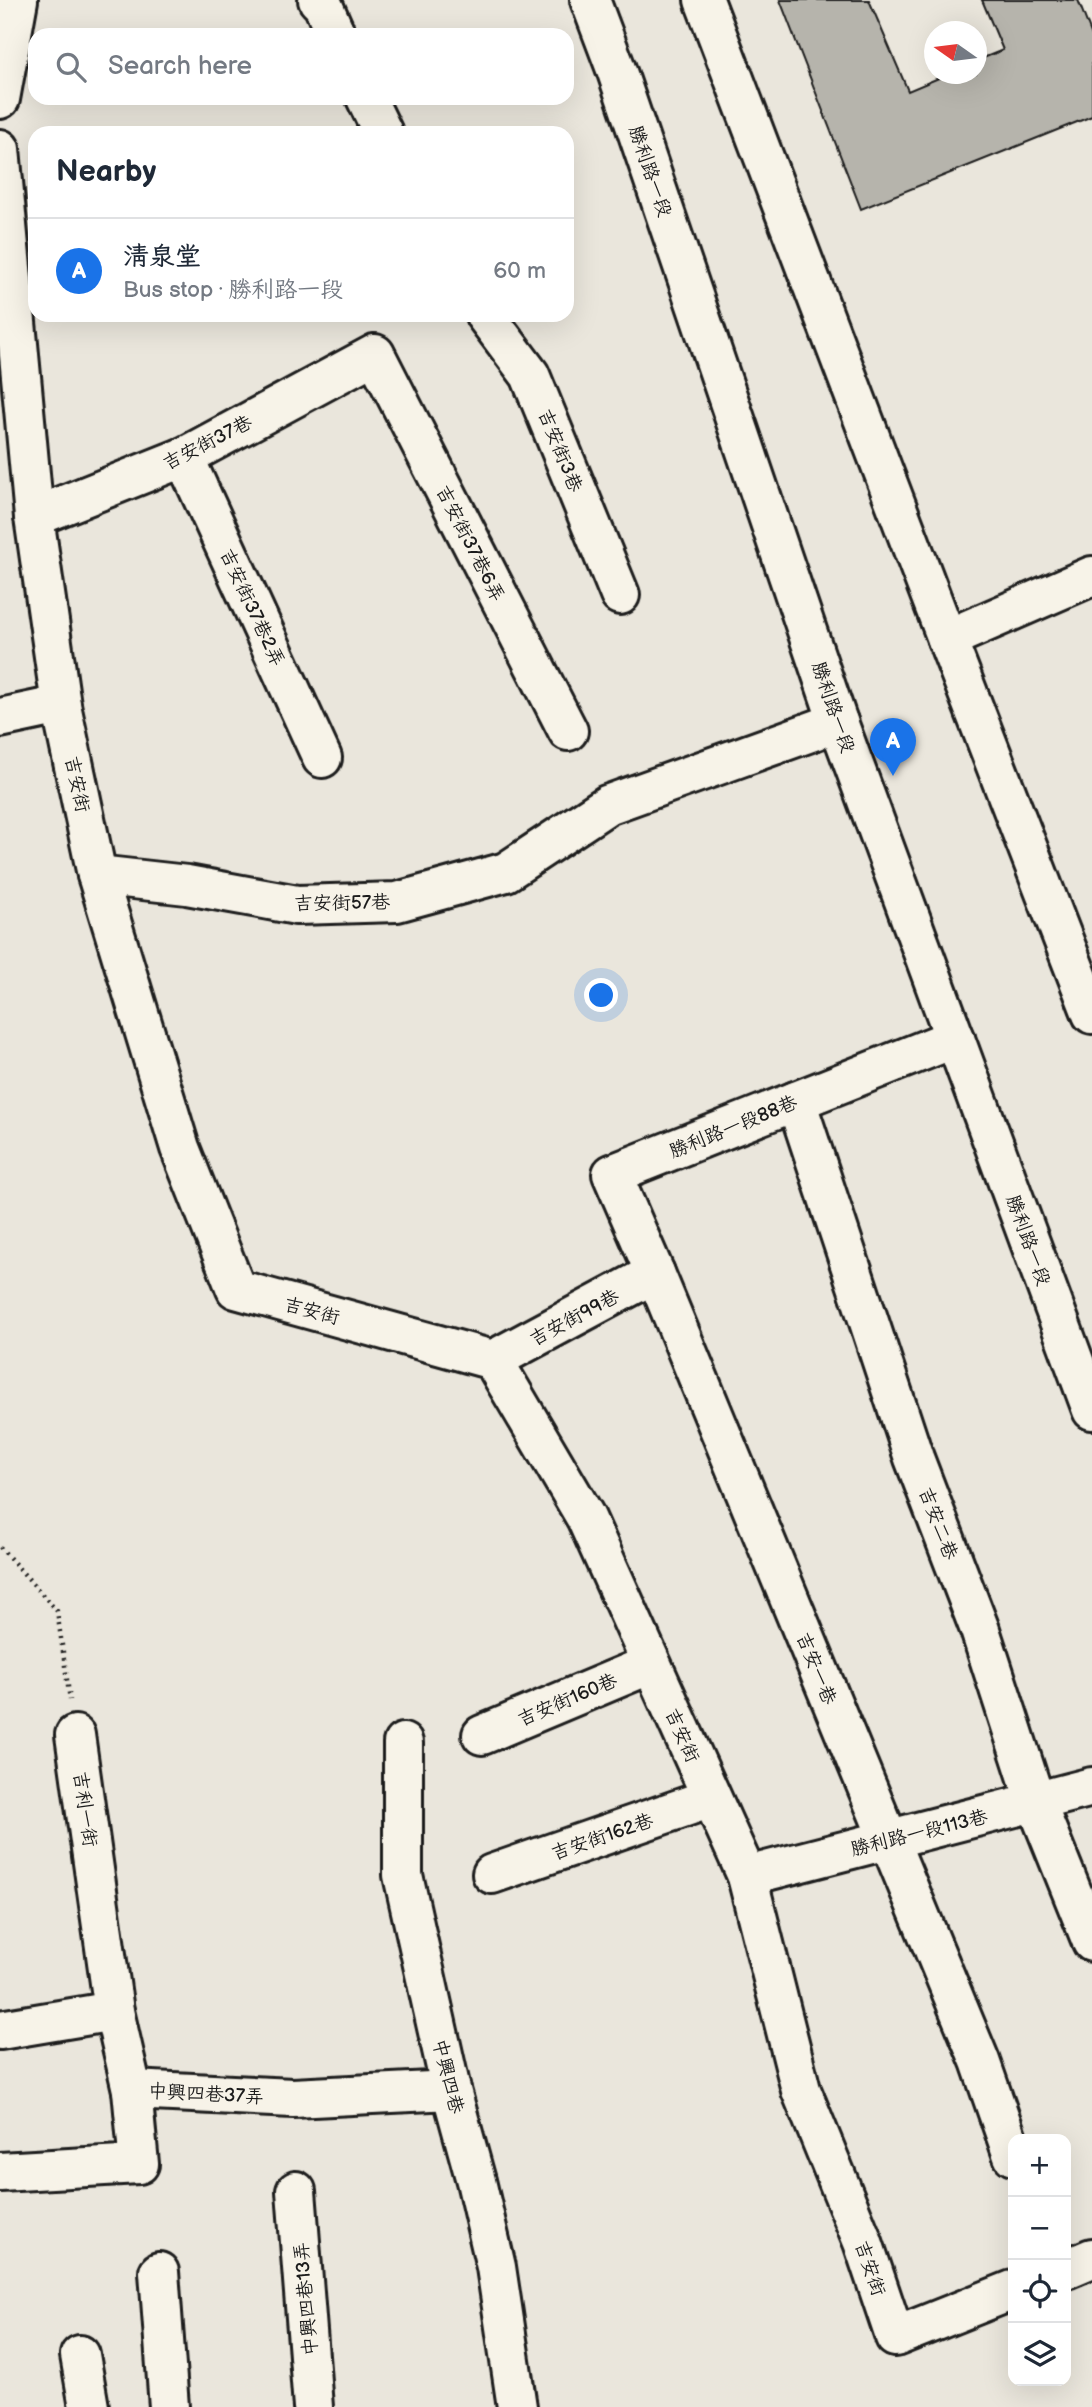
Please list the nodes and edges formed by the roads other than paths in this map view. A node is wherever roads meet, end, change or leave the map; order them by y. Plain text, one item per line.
1 (18, 0) edge
2 (318, 0) edge
3 (590, 0) edge
4 (704, 0) edge
5 (333, 28) edge
6 (0, 99) edge
7 (369, 105) edge
8 (380, 126) edge
9 (0, 149) edge
10 (490, 322) edge
11 (375, 354) joint
12 (184, 457) junction
13 (34, 517) junction
14 (1092, 576) edge
15 (620, 595) dead end
16 (947, 639) junction
17 (61, 705) junction
18 (0, 718) edge
19 (838, 722) junction
20 (568, 731) dead end
21 (321, 758) dead end
22 (97, 875) junction
23 (1092, 1014) edge
24 (955, 1038) junction
25 (796, 1101) junction
26 (655, 1273) junction
27 (493, 1360) junction
28 (1092, 1410) edge
29 (652, 1664) junction
30 (75, 1735) road end
31 (482, 1735) dead end
32 (403, 1743) dead end
33 (1092, 1787) edge
34 (711, 1798) junction
35 (1036, 1802) junction
36 (887, 1840) junction
37 (492, 1874) dead end
38 (747, 1876) junction
39 (1092, 1942) edge
40 (114, 2011) junction
41 (0, 2030) edge
42 (132, 2090) junction
43 (451, 2090) junction
44 (1008, 2142) edge
45 (0, 2172) edge
46 (296, 2190) dead end
47 (1092, 2258) edge
48 (1071, 2267) edge
49 (159, 2272) dead end
50 (1008, 2292) edge
51 (80, 2355) dead end
52 (89, 2407) edge
53 (169, 2407) edge
54 (313, 2407) edge
55 (517, 2407) edge

1 - 6 street
2 - 5 street
3 - 19 street, 勝利路一段
4 - 16 street
7 - 8 street
9 - 13 street, 吉安街
10 - 15 street, 吉安街3巷
11 - 12 street, 吉安街37巷
11 - 20 street, 吉安街37巷6弄
12 - 13 street, 吉安街37巷
12 - 21 street, 吉安街37巷2弄
13 - 17 street, 吉安街
14 - 16 street
16 - 23 street
17 - 18 street
17 - 22 street, 吉安街
19 - 22 street, 吉安街57巷
19 - 24 street, 勝利路一段
22 - 27 street, 吉安街
24 - 25 street, 勝利路一段88巷
24 - 28 street, 勝利路一段
25 - 26 street, 勝利路一段88巷
25 - 35 street, 吉安二巷
26 - 27 street, 吉安街99巷
26 - 36 street, 吉安一巷
27 - 29 street, 吉安街
29 - 31 street, 吉安街160巷
29 - 34 street, 吉安街
30 - 40 street, 吉利一街
32 - 43 street, 中興四巷
33 - 35 street, 勝利路一段113巷
34 - 37 street, 吉安街162巷
34 - 38 street, 吉安街
35 - 36 street, 勝利路一段113巷
35 - 39 street, 吉安二巷
36 - 38 street, 勝利路一段113巷
36 - 44 street, 吉安一巷
38 - 50 street, 吉安街
40 - 41 street
40 - 42 street, 吉利一街
42 - 43 street, 中興四巷37弄
42 - 45 street, 中興四巷37弄
43 - 55 street, 中興四巷
46 - 54 street, 中興四巷13弄
47 - 48 street
49 - 53 street
51 - 52 street

